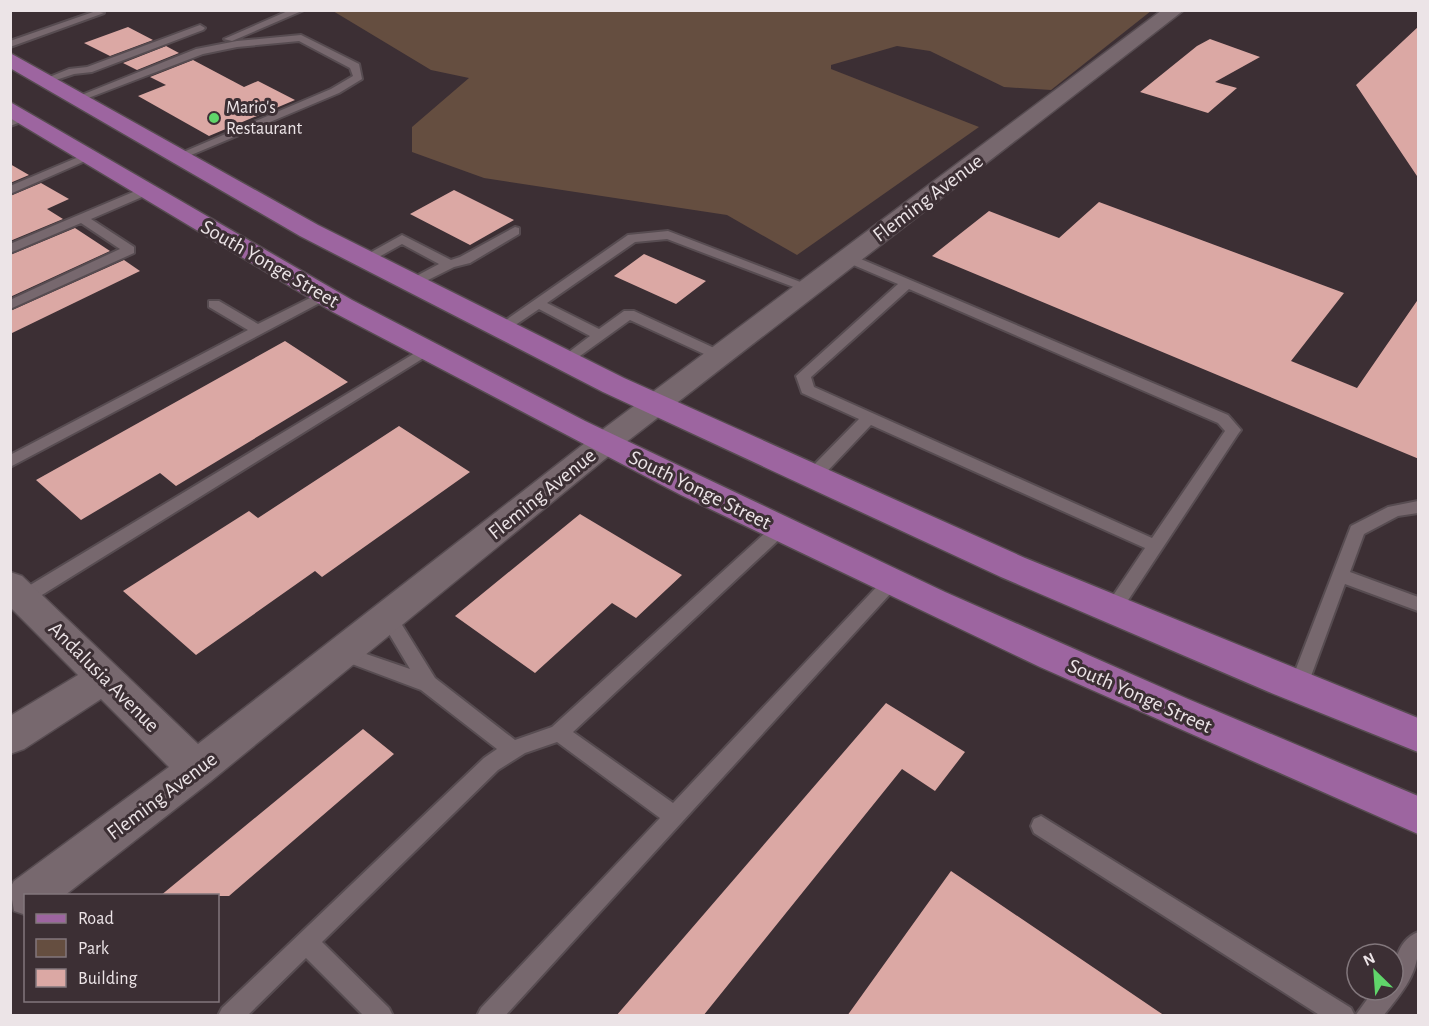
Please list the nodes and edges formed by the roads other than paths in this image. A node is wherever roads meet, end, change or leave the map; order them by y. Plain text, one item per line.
1 (300, 10) edge
2 (1175, 10) edge
3 (99, 13) dead end
4 (200, 28) dead end
5 (10, 44) edge
6 (200, 51) junction
7 (10, 59) edge
8 (31, 98) edge
9 (88, 156) junction
10 (180, 156) junction
11 (10, 191) edge
12 (145, 191) junction
13 (82, 218) junction
14 (515, 231) dead end
15 (10, 249) edge
16 (849, 258) junction
17 (363, 260) junction
18 (448, 264) junction
19 (907, 283) junction
20 (412, 284) junction
21 (809, 288) junction
22 (324, 295) junction
23 (538, 303) junction
24 (214, 304) dead end
25 (10, 305) edge
26 (500, 329) junction
27 (258, 330) junction
28 (601, 336) junction
29 (425, 351) junction
30 (720, 356) junction
31 (566, 361) junction
32 (655, 405) junction
33 (869, 418) junction
34 (605, 443) junction
35 (10, 462) edge
36 (812, 477) junction
37 (1419, 507) edge
38 (780, 529) junction
39 (1155, 546) junction
40 (1340, 575) junction
41 (892, 582) junction
42 (17, 591) edge
43 (1419, 604) edge
44 (1113, 609) junction
45 (388, 617) junction
46 (343, 653) junction
47 (104, 678) junction
48 (428, 684) junction
49 (1298, 687) junction
50 (559, 734) junction
51 (1419, 735) edge
52 (10, 737) edge
53 (513, 750) junction
54 (197, 769) junction
55 (1419, 815) edge
56 (674, 816) junction
57 (1041, 826) dead end
58 (31, 894) edge
59 (24, 899) edge
60 (10, 909) edge
61 (306, 942) junction
62 (1419, 944) edge
63 (1405, 966) edge
64 (1379, 1002) edge
65 (231, 1016) edge
66 (381, 1016) edge
67 (489, 1016) edge
68 (1343, 1016) edge
69 (1368, 1016) edge

1 - 6 lane
2 - 16 street, Fleming Avenue
3 - 5 lane
4 - 8 lane
6 - 8 lane
6 - 10 lane
7 - 8 main road, South Yonge Street
8 - 9 main road, South Yonge Street
8 - 10 main road, South Yonge Street
9 - 11 lane
9 - 12 main road, South Yonge Street
10 - 17 main road, South Yonge Street
12 - 13 lane
12 - 22 main road, South Yonge Street
13 - 15 lane
13 - 25 lane
14 - 18 lane
16 - 19 lane
16 - 21 street, Fleming Avenue
17 - 18 lane
17 - 20 main road, South Yonge Street
18 - 20 lane
19 - 33 lane
19 - 39 lane
20 - 26 main road, South Yonge Street
21 - 23 lane
21 - 30 street, Fleming Avenue
22 - 27 lane
22 - 29 main road, South Yonge Street
23 - 26 lane
23 - 28 lane
24 - 27 lane
26 - 31 main road, South Yonge Street
27 - 35 lane
28 - 30 lane
28 - 31 lane
29 - 34 main road, South Yonge Street
29 - 42 lane
30 - 32 street, Fleming Avenue
31 - 32 main road, South Yonge Street
32 - 34 street, Fleming Avenue
32 - 36 main road, South Yonge Street
33 - 36 lane
33 - 39 lane
34 - 38 main road, South Yonge Street
34 - 45 street, Fleming Avenue
36 - 44 main road, South Yonge Street
37 - 40 lane
38 - 41 main road, South Yonge Street
38 - 50 lane
39 - 44 lane
40 - 43 lane
40 - 49 lane
41 - 55 main road, South Yonge Street
41 - 56 lane
42 - 47 street, Andalusia Avenue
44 - 49 main road, South Yonge Street
45 - 46 street, Fleming Avenue
45 - 48 lane
46 - 48 lane
46 - 54 street, Fleming Avenue
47 - 52 street
47 - 54 street, Andalusia Avenue
48 - 53 lane
49 - 51 main road, South Yonge Street
50 - 53 lane
50 - 56 lane
53 - 61 lane
54 - 58 street, Fleming Avenue
56 - 67 lane
57 - 68 lane
59 - 60 street, Fleming Avenue
61 - 65 lane
61 - 66 lane
62 - 63 lane
64 - 69 lane

